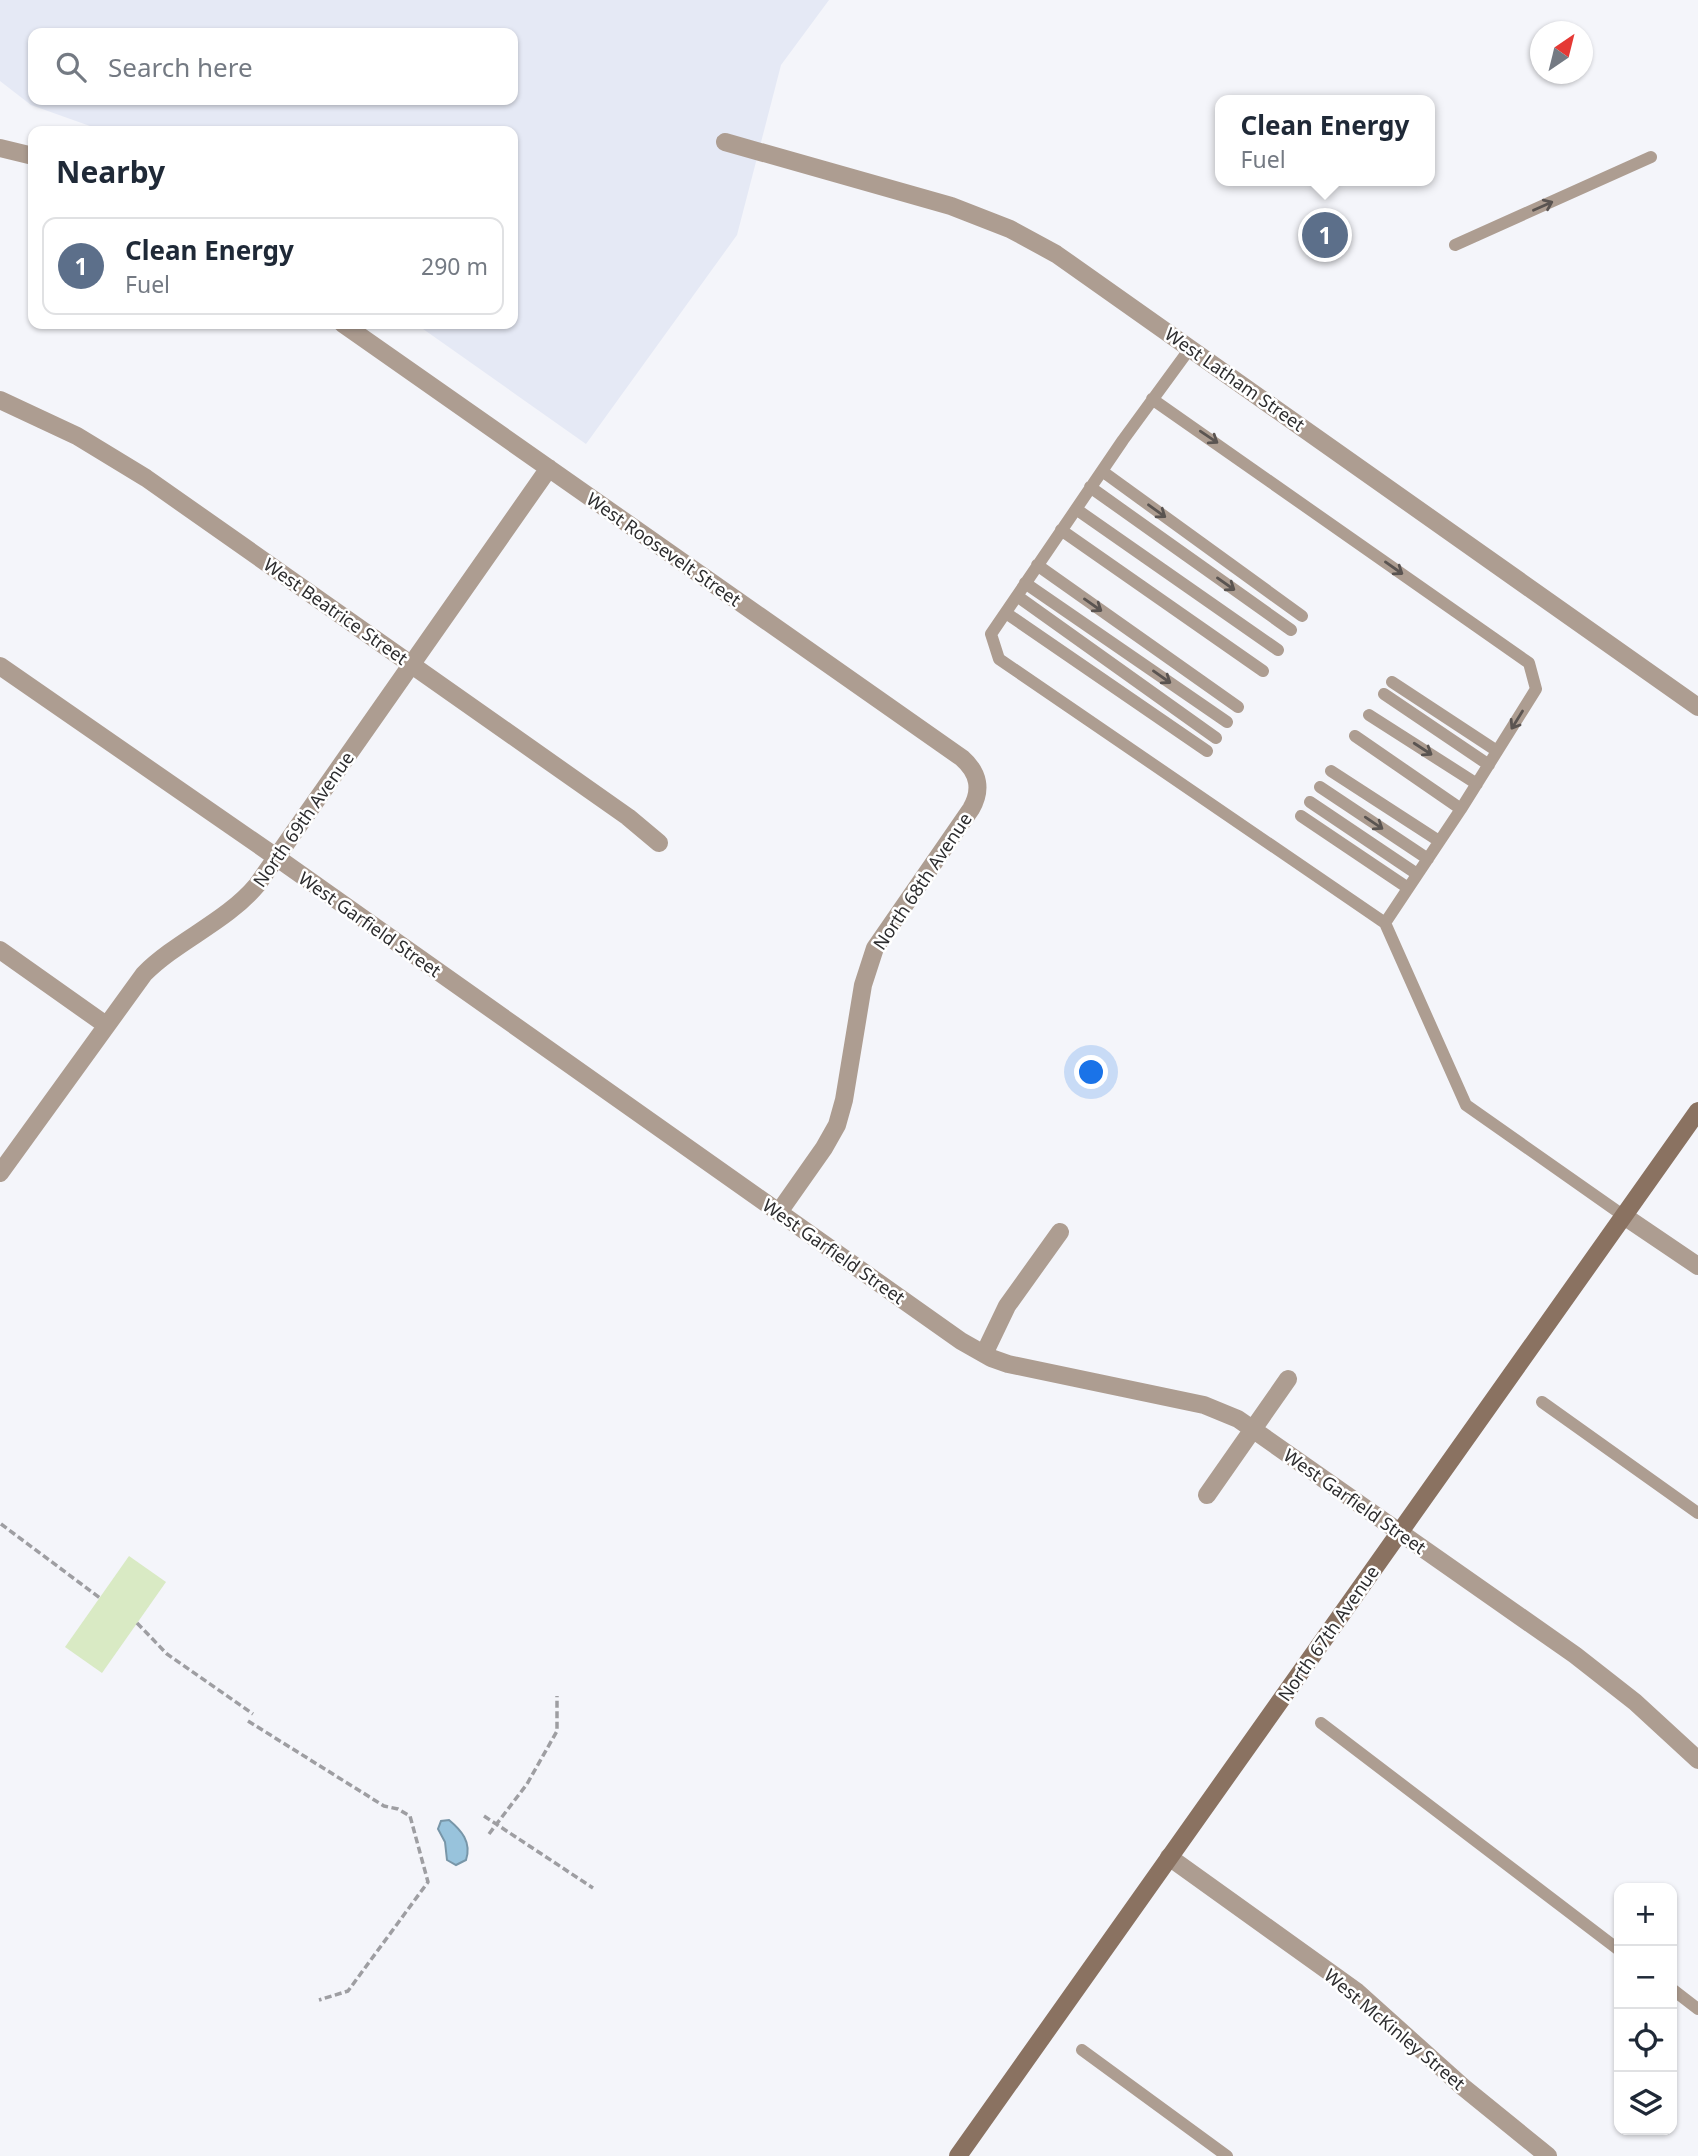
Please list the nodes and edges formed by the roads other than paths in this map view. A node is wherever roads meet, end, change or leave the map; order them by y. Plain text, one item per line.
1 (725, 142) dead end
2 (0, 148) edge
3 (28, 155) edge
4 (1651, 157) dead end
5 (1455, 244) dead end
6 (349, 329) edge
7 (1191, 347) junction
8 (1152, 399) junction
9 (0, 400) edge
10 (549, 468) junction
11 (1102, 471) junction
12 (1090, 487) junction
13 (1076, 509) junction
14 (1061, 530) junction
15 (1037, 565) junction
16 (1026, 583) junction
17 (1017, 596) junction
18 (1006, 613) junction
19 (1302, 616) dead end
20 (1291, 630) dead end
21 (1278, 650) dead end
22 (411, 664) junction
23 (0, 666) edge
24 (1263, 671) dead end
25 (1392, 682) dead end
26 (1384, 694) dead end
27 (1238, 706) dead end
28 (1698, 707) edge
29 (1369, 715) dead end
30 (1227, 722) dead end
31 (1354, 736) dead end
32 (1216, 738) dead end
33 (1207, 751) dead end
34 (1497, 751) junction
35 (1489, 765) junction
36 (1331, 771) dead end
37 (978, 782) joint
38 (1477, 783) junction
39 (1320, 787) dead end
40 (1310, 802) dead end
41 (1461, 809) junction
42 (1301, 816) dead end
43 (1439, 841) junction
44 (659, 843) dead end
45 (276, 858) junction
46 (1428, 859) junction
47 (1417, 874) junction
48 (1408, 888) junction
49 (1385, 923) junction
50 (0, 950) edge
51 (106, 1025) junction
52 (1698, 1111) edge
53 (0, 1173) edge
54 (779, 1212) junction
55 (1624, 1216) junction
56 (1060, 1232) dead end
57 (1698, 1266) edge
58 (984, 1354) junction
59 (1288, 1379) dead end
60 (1542, 1402) dead end
61 (1253, 1429) junction
62 (1207, 1495) dead end
63 (1698, 1513) edge
64 (1400, 1532) junction
65 (1321, 1723) dead end
66 (1698, 1760) edge
67 (1170, 1857) junction
68 (1614, 1946) edge
69 (1677, 1993) edge
70 (1698, 2009) edge
71 (1082, 2049) dead end
72 (958, 2156) edge
73 (1227, 2156) edge
74 (1548, 2156) edge

1 - 7 street, West Latham Street
2 - 3 street
5 -> 4 lane
6 - 10 street, West Roosevelt Street
7 - 8 lane
7 - 28 street, West Latham Street
8 - 11 lane
8 -> 34 lane
9 - 22 street, West Beatrice Street
10 - 22 street, North 69th Avenue
10 - 37 street, West Roosevelt Street
11 - 12 lane
11 -> 19 lane
12 - 13 lane
12 -> 20 lane
13 - 14 lane
13 - 21 lane
14 - 15 lane
14 - 24 lane
15 - 16 lane
15 -> 27 lane
16 - 17 lane
16 -> 30 lane
17 - 18 lane
17 - 32 lane
18 - 33 lane
18 - 49 lane
22 - 44 street, West Beatrice Street
22 - 45 street, North 69th Avenue
23 - 45 street, West Garfield Street
25 - 34 lane
26 - 35 lane
29 -> 38 lane
31 - 41 lane
34 - 35 lane
35 - 38 lane
36 - 43 lane
37 - 54 street, North 68th Avenue
38 - 41 lane
39 -> 46 lane
40 - 47 lane
41 - 43 lane
42 - 48 lane
43 - 46 lane
45 - 51 street, North 69th Avenue
45 - 54 street, West Garfield Street
46 - 47 lane
47 - 48 lane
48 - 49 lane
49 - 55 lane
50 - 51 street
51 - 53 street, North 69th Avenue
52 - 55 main road, North 67th Avenue
54 - 58 street, West Garfield Street
55 - 57 street
55 - 64 main road, North 67th Avenue
56 - 58 street
58 - 61 street, West Garfield Street
59 - 61 street
60 - 63 lane
61 - 62 street
61 - 64 street, West Garfield Street
64 - 66 street, West Garfield Street
64 - 67 main road, North 67th Avenue
65 - 68 lane
67 - 72 main road, North 67th Avenue
67 - 74 street, West McKinley Street
69 - 70 lane
71 - 73 lane

